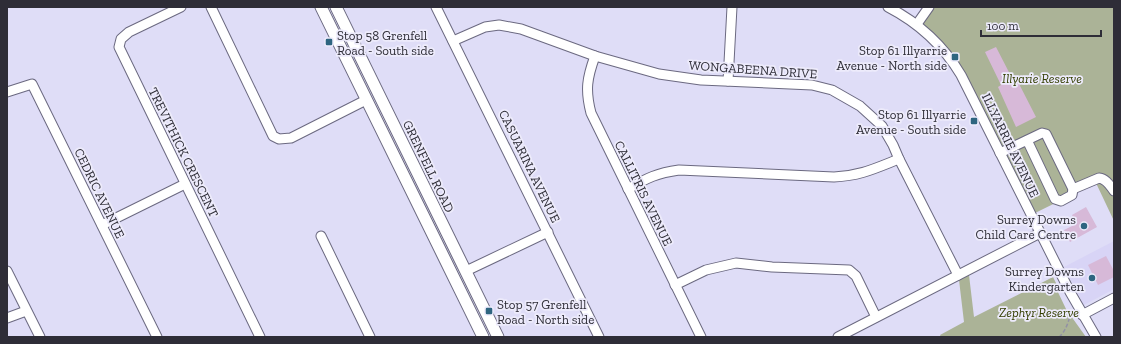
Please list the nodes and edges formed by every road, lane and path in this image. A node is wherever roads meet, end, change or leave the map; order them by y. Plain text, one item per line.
1 (181, 7) edge
2 (211, 7) edge
3 (321, 7) edge
4 (336, 7) edge
5 (436, 7) edge
6 (732, 7) edge
7 (888, 7) edge
8 (929, 7) edge
9 (917, 24) junction
10 (453, 41) junction
11 (595, 56) junction
12 (728, 81) junction
13 (7, 92) edge
14 (378, 94) junction
15 (366, 100) junction
16 (1027, 140) junction
17 (1000, 153) junction
18 (899, 159) junction
19 (185, 184) junction
20 (628, 189) junction
21 (1073, 189) junction
22 (1114, 191) edge
23 (102, 225) junction
24 (548, 232) junction
25 (1040, 233) junction
26 (321, 236) dead end
27 (7, 271) edge
28 (466, 271) junction
29 (958, 275) junction
30 (453, 277) junction
31 (675, 285) junction
32 (1114, 298) edge
33 (1071, 309) dead end
34 (26, 311) junction
35 (1082, 315) junction
36 (876, 317) junction
37 (7, 318) edge
38 (40, 337) edge
39 (156, 337) edge
40 (260, 337) edge
41 (370, 337) edge
42 (483, 337) edge
43 (498, 337) edge
44 (599, 337) edge
45 (701, 337) edge
46 (838, 337) edge
47 (1059, 337) edge
48 (1096, 337) edge

1 - 19 street, TREVITHICK CRESCENT
2 - 15 street
3 - 15 main road
4 - 14 main road, GRENFELL ROAD
5 - 10 street, CASUARINA AVENUE
6 - 12 street
7 - 9 street, ILLYARRIE AVENUE
8 - 9 street
9 - 17 street, ILLYARRIE AVENUE
10 - 11 street, WONGABEENA DRIVE
10 - 24 street, CASUARINA AVENUE
11 - 12 street, WONGABEENA DRIVE
11 - 20 street, CALLITRIS AVENUE
12 - 18 street, WONGABEENA DRIVE
13 - 23 street, CEDRIC AVENUE
14 - 15 main road
14 - 28 main road, GRENFELL ROAD
15 - 30 main road
16 - 17 street
16 - 21 street
16 - 21 street
17 - 25 street, ILLYARRIE AVENUE
18 - 20 street
18 - 29 street, WONGABEENA DRIVE
19 - 23 street
19 - 40 street, TREVITHICK CRESCENT
20 - 31 street, CALLITRIS AVENUE
21 - 22 street
23 - 39 street, CEDRIC AVENUE
24 - 28 street
24 - 44 street, CASUARINA AVENUE
25 - 29 street
25 - 35 street, ILLYARRIE AVENUE
26 - 41 street
27 - 34 street
28 - 30 main road
28 - 43 main road, GRENFELL ROAD
29 - 36 street
30 - 42 main road
31 - 36 street
31 - 45 street, CALLITRIS AVENUE
32 - 35 street
33 - 47 path
34 - 37 street
34 - 38 street
35 - 48 street, ILLYARRIE AVENUE
36 - 46 street

